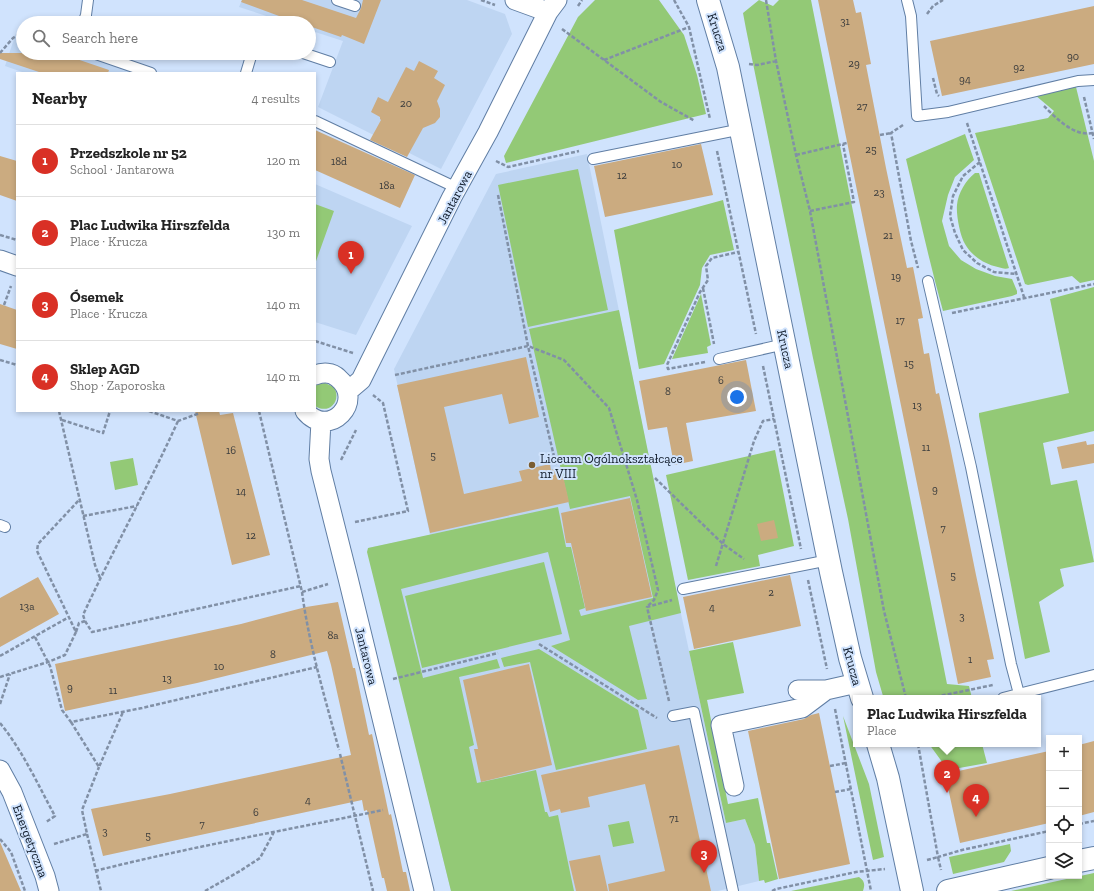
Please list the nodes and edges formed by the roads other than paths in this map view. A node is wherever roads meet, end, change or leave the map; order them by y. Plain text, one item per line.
1 (88, 0) edge
2 (337, 0) edge
3 (515, 0) edge
4 (708, 0) edge
5 (907, 0) edge
6 (355, 6) dead end
7 (553, 6) edge
8 (86, 16) edge
9 (316, 57) edge
10 (113, 60) edge
11 (250, 60) edge
12 (330, 62) dead end
13 (148, 72) edge
14 (246, 72) edge
15 (1094, 80) edge
16 (316, 121) edge
17 (742, 129) junction
18 (593, 159) dead end
19 (457, 188) junction
20 (0, 260) edge
21 (14, 275) edge
22 (928, 281) dead end
23 (785, 344) junction
24 (718, 359) road end
25 (316, 375) edge
26 (348, 390) junction
27 (305, 412) edge
28 (321, 421) junction
29 (829, 560) junction
30 (683, 589) road end
31 (1094, 675) edge
32 (798, 690) dead end
33 (828, 690) junction
34 (860, 691) edge
35 (1019, 694) junction
36 (1015, 695) edge
37 (673, 716) road end
38 (879, 747) edge
39 (0, 770) edge
40 (734, 786) dead end
41 (1094, 858) edge
42 (1082, 860) edge
43 (1046, 868) edge
44 (945, 881) edge
45 (49, 891) edge
46 (424, 891) edge
47 (733, 891) edge
48 (912, 891) edge

1 - 8 lane
2 - 6 lane
3 - 7 street
4 - 17 street, Krucza
5 - 15 lane
7 - 19 street, Jantarowa
9 - 12 lane
10 - 13 lane
11 - 14 lane
16 - 19 lane
17 - 18 lane
17 - 23 street, Krucza
19 - 26 street, Jantarowa
20 - 21 street
22 - 35 lane
23 - 24 lane
23 - 29 street, Krucza
25 - 26 street
26 - 28 street
27 - 28 street
28 - 46 street, Jantarowa
29 - 30 lane
29 - 34 street, Krucza
31 - 35 lane
32 - 33 street
33 - 34 street
33 - 40 street
35 - 36 lane
37 - 47 lane
38 - 48 street
39 - 45 street, Energetyczna
41 - 42 street
43 - 44 street

